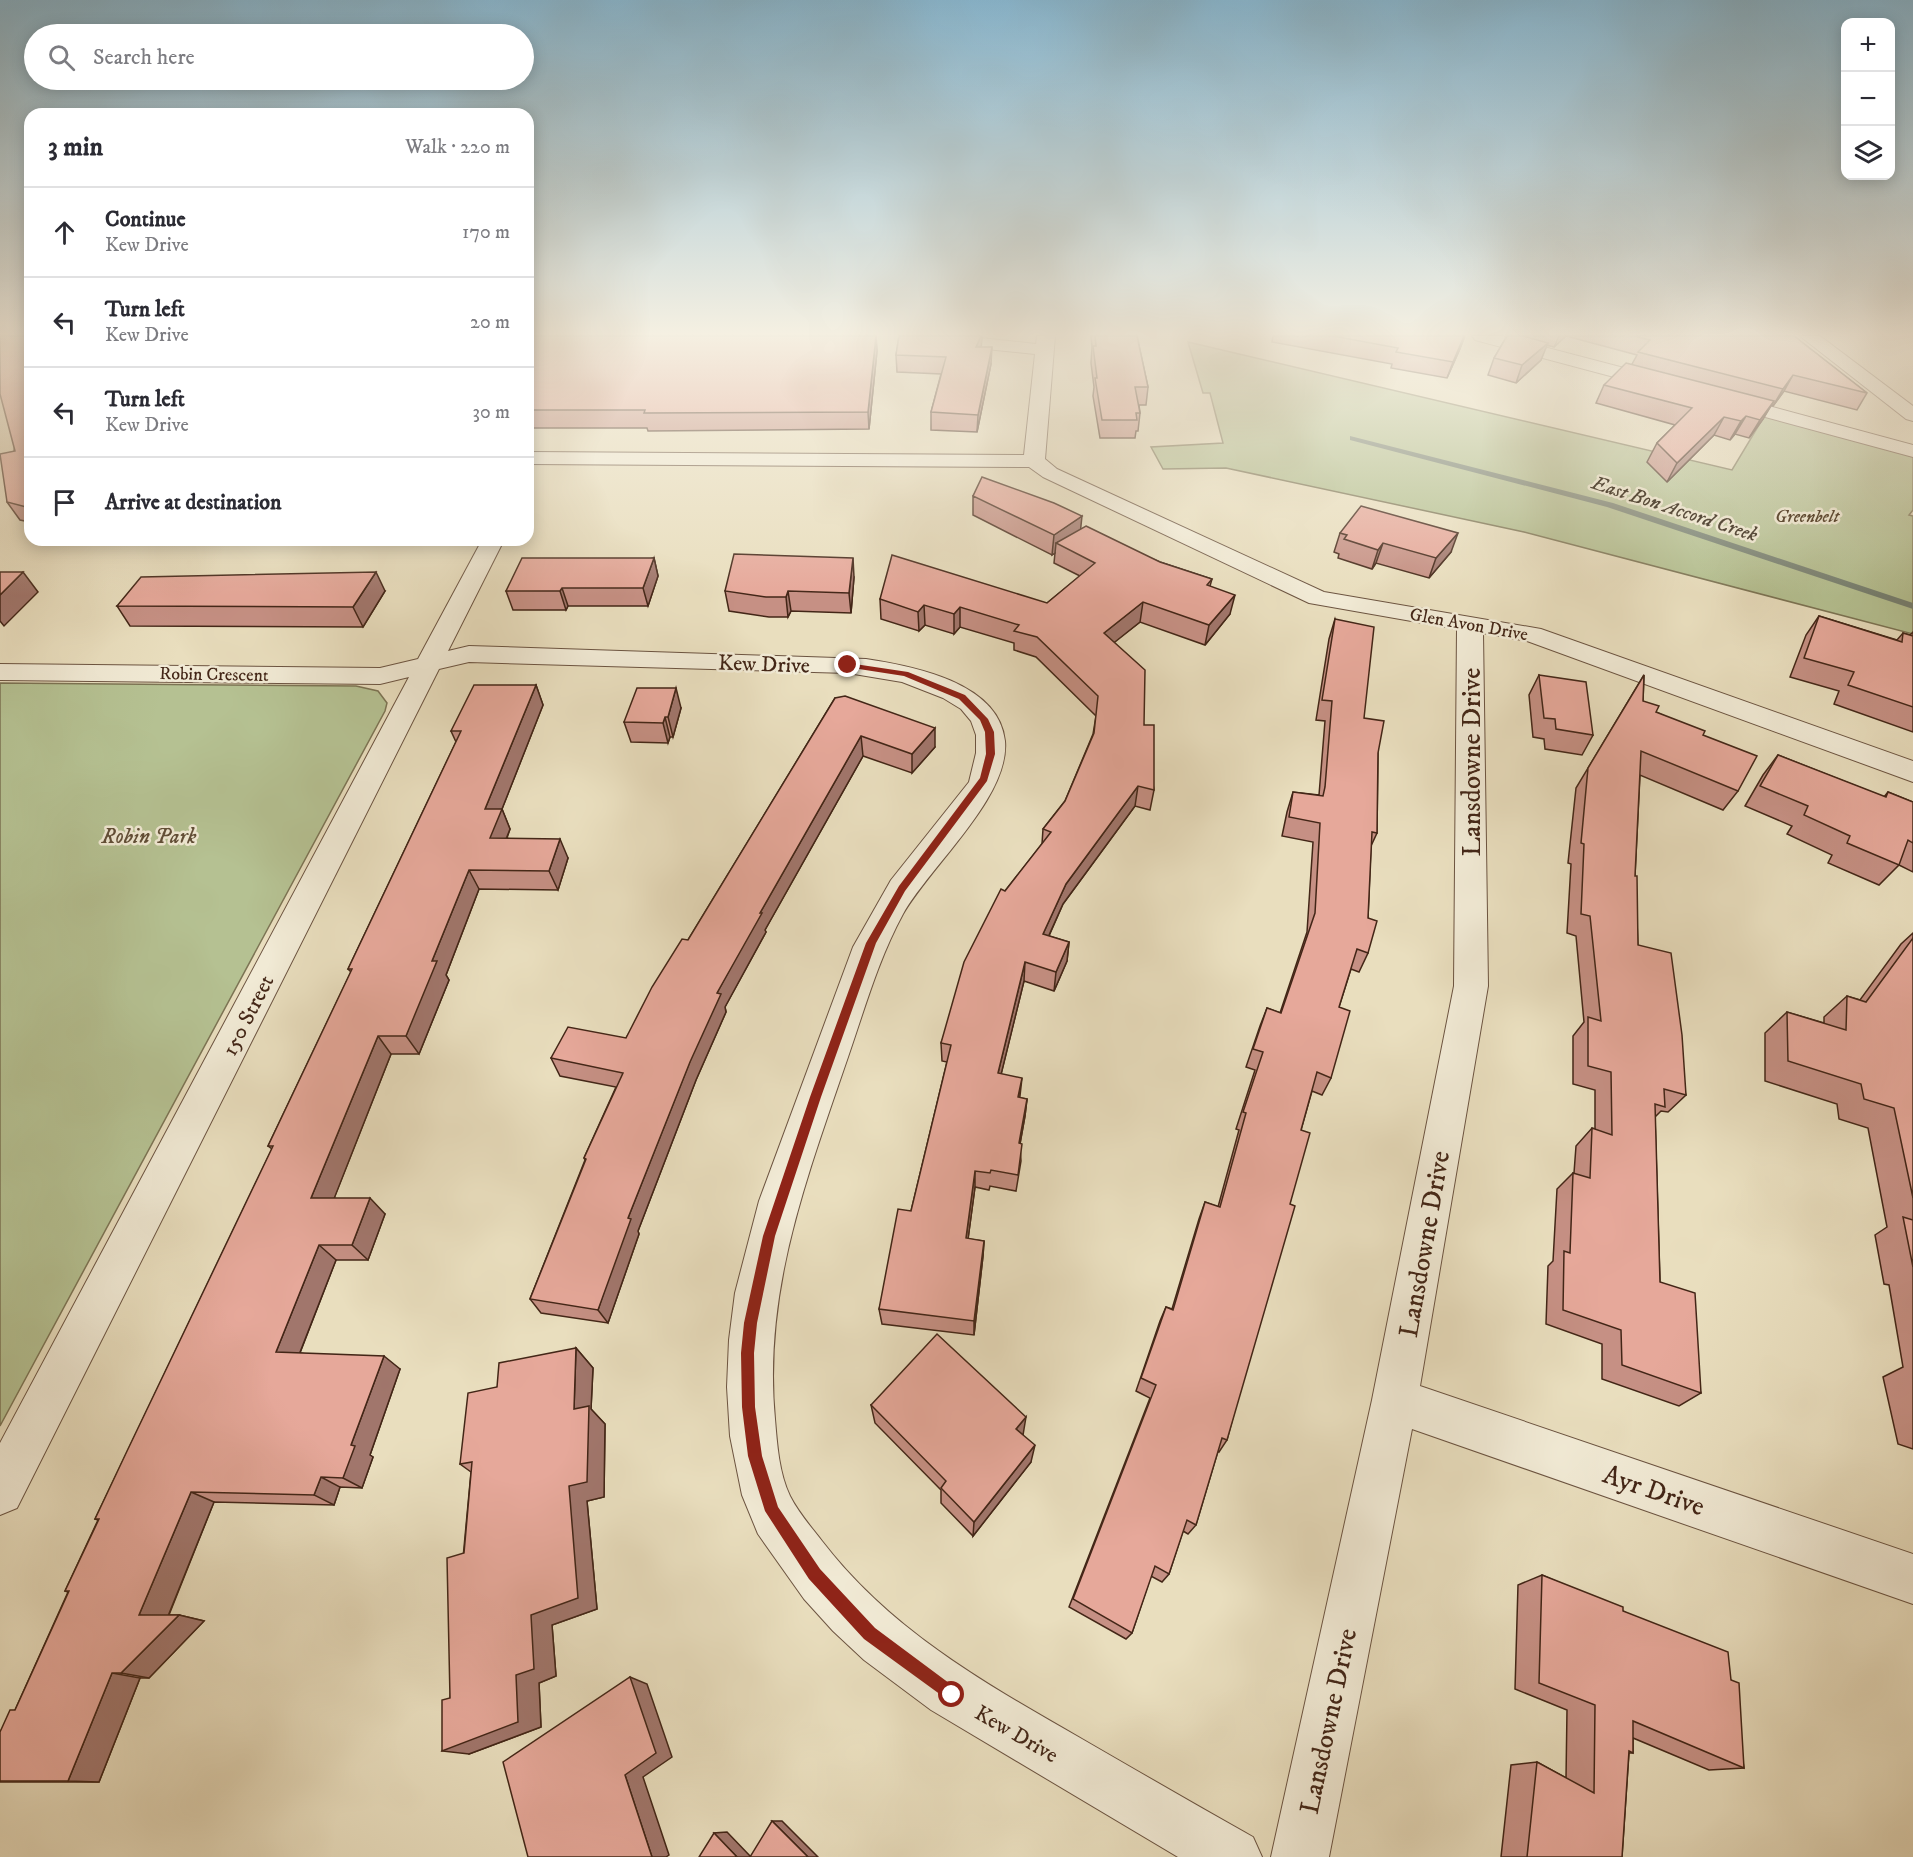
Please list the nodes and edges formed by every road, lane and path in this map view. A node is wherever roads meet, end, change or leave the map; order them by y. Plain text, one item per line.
1 (1038, 423) edge
2 (1808, 423) edge
3 (1913, 451) edge
4 (1034, 461) junction
5 (534, 463) edge
6 (490, 546) edge
7 (1470, 623) junction
8 (427, 664) junction
9 (0, 672) edge
10 (1913, 772) edge
11 (1395, 1400) junction
12 (0, 1491) edge
13 (1913, 1579) edge
14 (1233, 1857) edge
15 (1299, 1857) edge

1 - 4 street
2 - 3 street
4 - 5 street
4 - 7 street, Glen Avon Drive
6 - 8 street, 150 Street
7 - 10 street, Glen Avon Drive
7 - 11 street, Lansdowne Drive
8 - 9 street, Robin Crescent
8 - 12 street, 150 Street
8 - 14 street, Kew Drive
11 - 13 street, Ayr Drive
11 - 15 street, Lansdowne Drive

